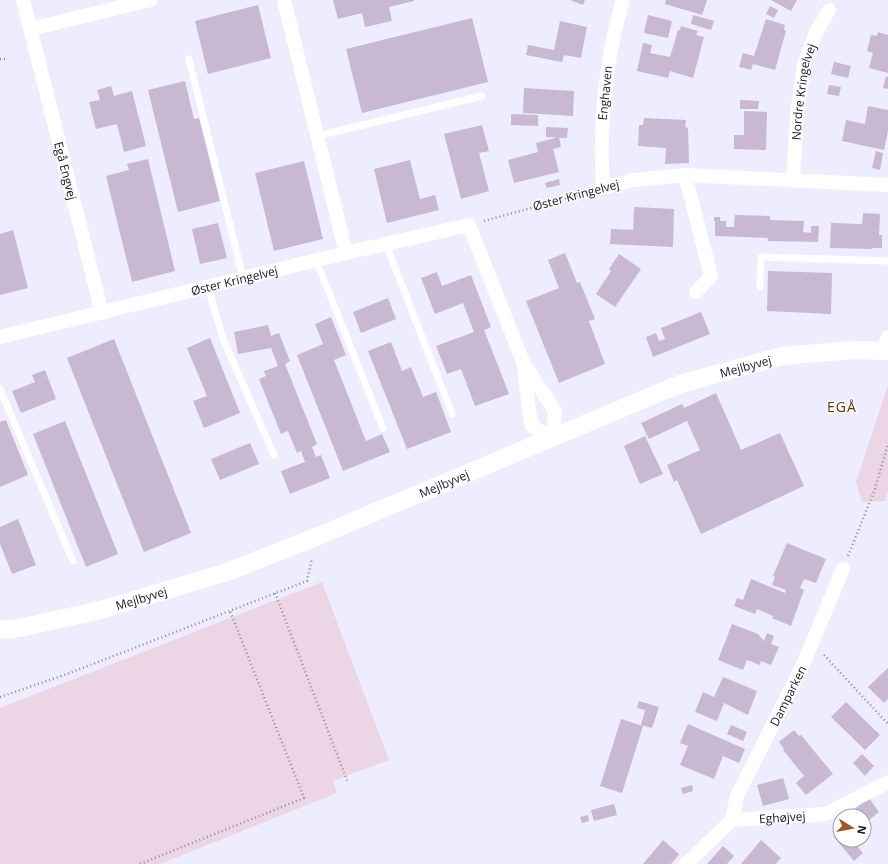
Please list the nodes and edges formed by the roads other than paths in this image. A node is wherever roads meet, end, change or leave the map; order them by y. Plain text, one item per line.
1 (23, 0) edge
2 (150, 0) edge
3 (284, 0) edge
4 (623, 0) edge
5 (829, 10) dead end
6 (31, 29) junction
7 (189, 59) dead end
8 (482, 96) dead end
9 (317, 136) junction
10 (685, 175) junction
11 (793, 179) junction
12 (888, 185) edge
13 (603, 188) joint
14 (386, 244) junction
15 (346, 253) junction
16 (316, 260) junction
17 (888, 261) edge
18 (243, 278) junction
19 (208, 287) junction
20 (760, 287) dead end
21 (696, 292) dead end
22 (102, 313) junction
23 (0, 337) edge
24 (886, 346) edge
25 (523, 362) junction
26 (0, 389) edge
27 (452, 414) dead end
28 (383, 428) dead end
29 (552, 438) junction
30 (274, 455) dead end
31 (73, 561) dead end
32 (843, 569) road end
33 (0, 630) edge
34 (888, 782) edge
35 (732, 820) junction
36 (686, 864) edge

1 - 6 street, Egå Engvej
2 - 6 street
3 - 9 street
4 - 13 street, Enghaven
5 - 11 street, Nordre Kringelvej
6 - 22 street, Egå Engvej
7 - 18 lane
8 - 9 lane
9 - 15 street
10 - 11 street, Øster Kringelvej
10 - 13 street, Øster Kringelvej
10 - 21 street
11 - 12 street, Øster Kringelvej
14 - 15 street, Øster Kringelvej
14 - 25 street, Øster Kringelvej
14 - 27 lane
15 - 16 street, Øster Kringelvej
16 - 18 street, Øster Kringelvej
16 - 28 lane
17 - 20 lane
18 - 19 street, Øster Kringelvej
19 - 22 street, Øster Kringelvej
19 - 30 lane
22 - 23 street, Øster Kringelvej
24 - 29 street, Mejlbyvej
25 - 29 street
25 - 29 street
26 - 31 lane
29 - 33 street, Mejlbyvej
32 - 35 street, Damparken
34 - 35 street, Eghøjvej
35 - 36 street

